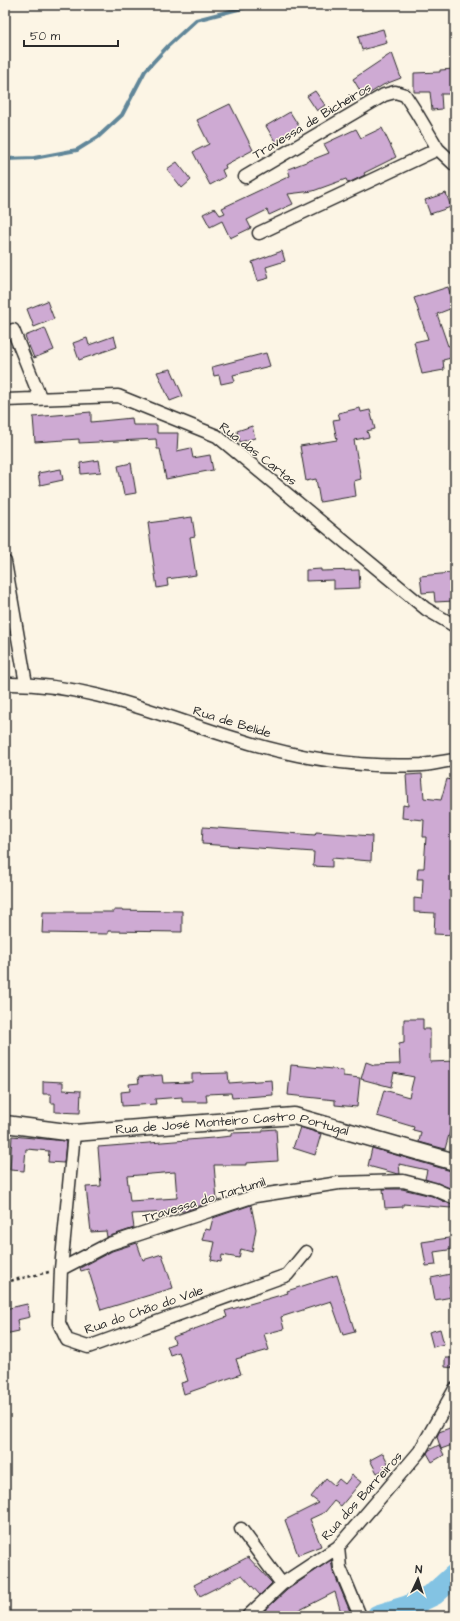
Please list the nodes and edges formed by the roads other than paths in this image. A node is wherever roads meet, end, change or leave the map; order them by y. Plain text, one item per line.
1 (438, 149) junction
2 (455, 165) edge
3 (245, 177) dead end
4 (259, 233) dead end
5 (13, 330) dead end
6 (40, 397) junction
7 (5, 400) edge
8 (5, 562) edge
9 (455, 626) edge
10 (5, 684) edge
11 (26, 684) junction
12 (455, 760) edge
13 (5, 1124) edge
14 (74, 1133) junction
15 (455, 1162) edge
16 (455, 1198) edge
17 (306, 1252) dead end
18 (61, 1269) junction
19 (455, 1389) edge
20 (241, 1529) dead end
21 (338, 1547) junction
22 (282, 1584) junction
23 (248, 1616) edge
24 (360, 1616) edge

1 - 2 street, Travessa de Bicheiros
1 - 3 street, Travessa de Bicheiros
1 - 4 street
5 - 6 street
6 - 7 street, Rua das Cartas
6 - 9 street, Rua das Cartas
8 - 11 street
10 - 11 street, Rua de Belide
11 - 12 street, Rua de Belide
13 - 14 main road, Rua de José Monteiro Castro Portugal
14 - 15 main road, Rua de José Monteiro Castro Portugal
14 - 18 street, Rua do Chão do Vale
16 - 18 street, Travessa do Tartumil
17 - 18 street, Rua do Chão do Vale
19 - 21 street, Rua dos Barreiros
20 - 22 street
21 - 22 street, Rua dos Barreiros
21 - 24 street
22 - 23 street, Rua dos Barreiros

